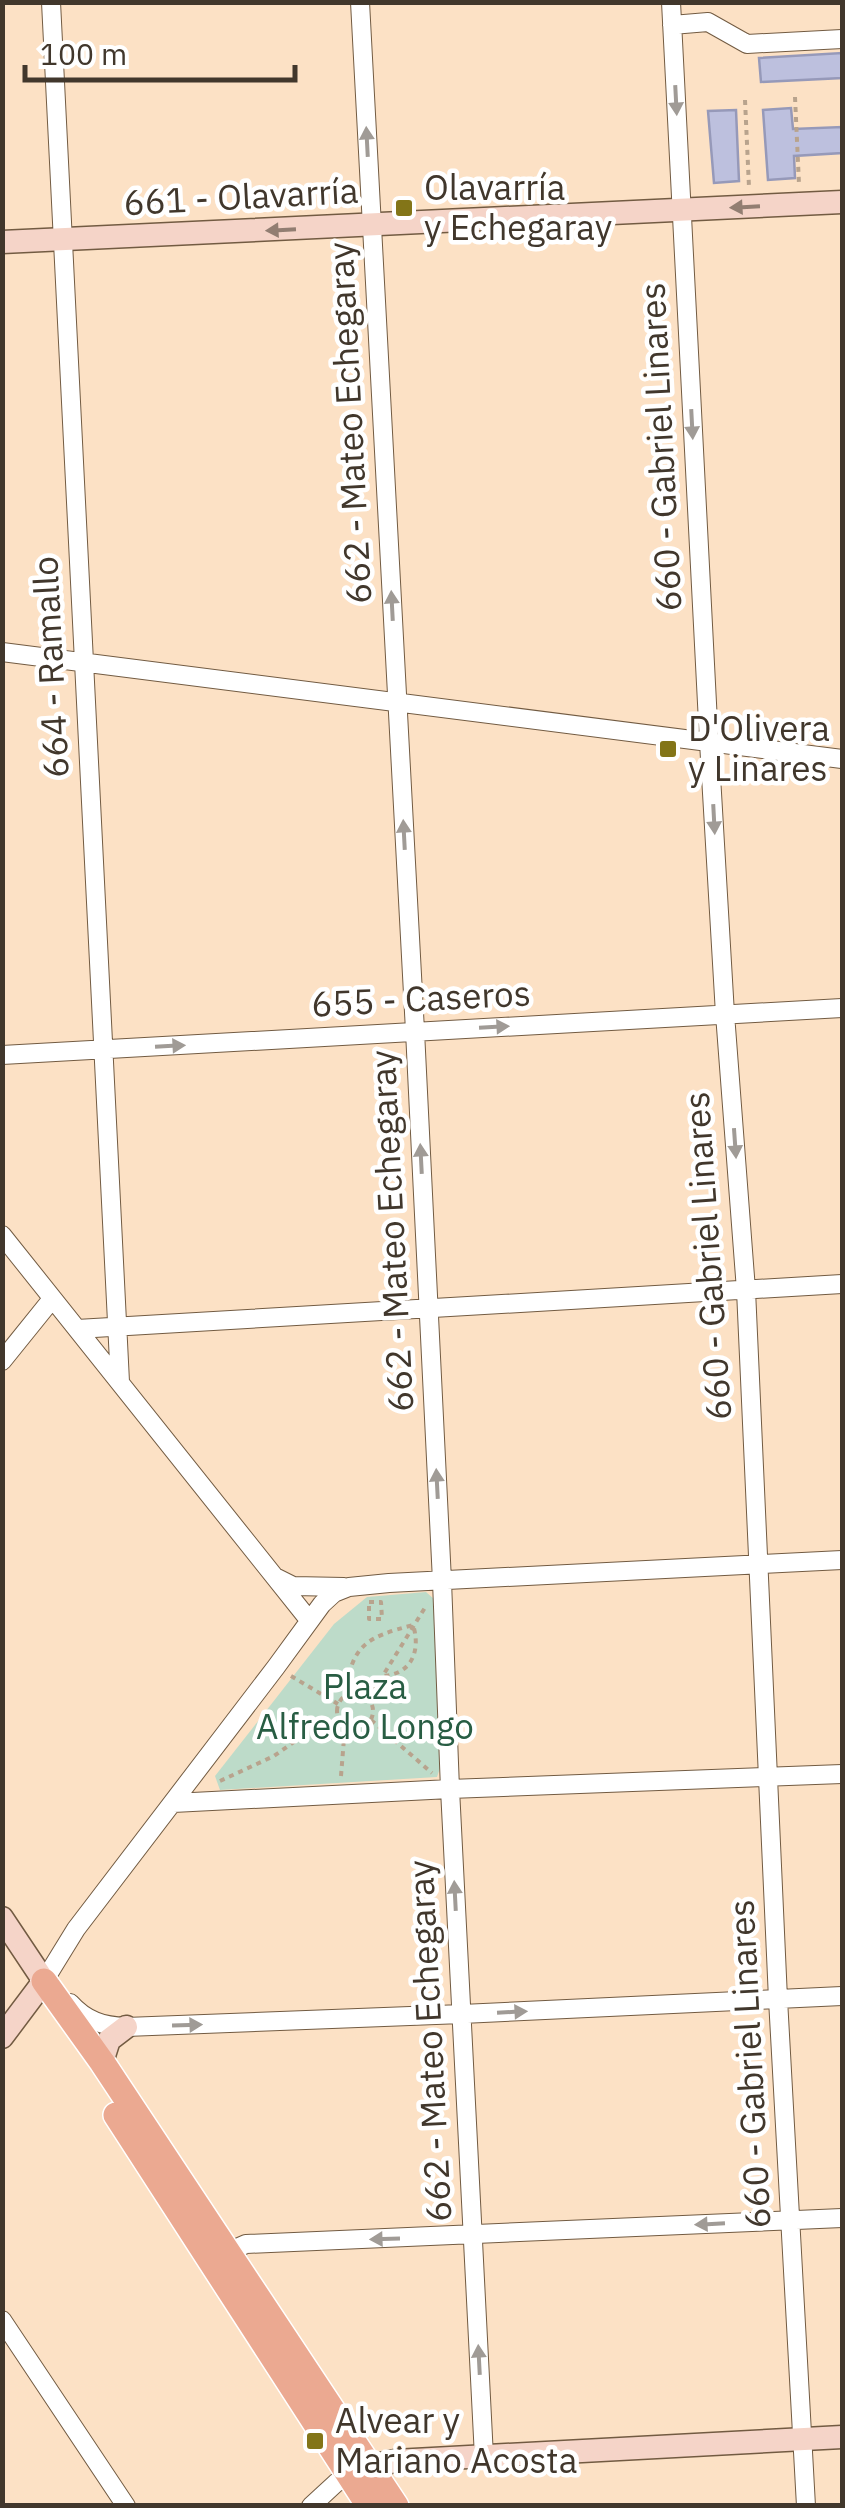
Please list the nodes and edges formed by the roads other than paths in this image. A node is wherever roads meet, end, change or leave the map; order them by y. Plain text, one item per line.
1 (50, 2) edge
2 (360, 2) edge
3 (671, 2) edge
4 (672, 25) junction
5 (842, 39) edge
6 (842, 202) edge
7 (681, 210) junction
8 (372, 226) junction
9 (63, 240) junction
10 (2, 242) edge
11 (2, 652) edge
12 (83, 663) junction
13 (397, 703) junction
14 (709, 742) junction
15 (842, 759) edge
16 (842, 1008) edge
17 (726, 1014) junction
18 (415, 1031) junction
19 (103, 1050) junction
20 (2, 1055) edge
21 (2, 1236) edge
22 (842, 1284) edge
23 (746, 1290) junction
24 (52, 1299) junction
25 (428, 1309) junction
26 (116, 1328) junction
27 (78, 1329) junction
28 (2, 1361) edge
29 (120, 1382) junction
30 (842, 1560) edge
31 (757, 1564) junction
32 (276, 1578) junction
33 (442, 1581) junction
34 (349, 1586) junction
35 (309, 1620) junction
36 (842, 1774) edge
37 (768, 1778) junction
38 (450, 1788) junction
39 (173, 1803) junction
40 (2, 1918) edge
41 (44, 1981) junction
42 (842, 1996) edge
43 (778, 1999) junction
44 (462, 2014) junction
45 (126, 2027) junction
46 (2, 2037) edge
47 (102, 2062) junction
48 (842, 2218) edge
49 (790, 2220) junction
50 (473, 2235) junction
51 (219, 2256) junction
52 (2, 2320) edge
53 (842, 2437) edge
54 (803, 2439) junction
55 (484, 2457) junction
56 (359, 2470) junction
57 (126, 2506) edge
58 (311, 2506) edge
59 (370, 2506) edge
60 (396, 2506) edge
61 (806, 2506) edge

1 - 9 street, 664 - Ramallo
8 -> 2 street, 662 - Mateo Echegaray
3 - 4 street, 660 - Gabriel Linares
4 - 5 street
4 -> 7 street, 660 - Gabriel Linares
6 -> 7 street, 661 - Olavarría
7 - 8 street, 661 - Olavarría
7 -> 14 street, 660 - Gabriel Linares
8 -> 9 street, 661 - Olavarría
13 -> 8 street, 662 - Mateo Echegaray
9 - 10 street, 661 - Olavarría
9 - 12 street, 664 - Ramallo
11 - 12 street
12 - 13 street
12 - 19 street, 664 - Ramallo
13 - 14 street
18 -> 13 street, 662 - Mateo Echegaray
14 - 15 street
14 -> 17 street, 660 - Gabriel Linares
16 - 17 street, 655 - Caseros
18 -> 17 street, 655 - Caseros
17 -> 23 street, 660 - Gabriel Linares
19 -> 18 street, 655 - Caseros
25 -> 18 street, 662 - Mateo Echegaray
19 - 20 street, 655 - Caseros
19 - 26 street, 664 - Ramallo
21 - 24 street
22 - 23 street
23 - 25 street
23 - 31 street, 660 - Gabriel Linares
24 - 27 street
24 - 28 street
25 - 26 street
33 -> 25 street, 662 - Mateo Echegaray
26 - 27 street
26 - 29 street, 664 - Ramallo
27 - 29 street
29 - 32 street
30 - 31 street
31 - 33 street
31 - 37 street, 660 - Gabriel Linares
32 - 34 street
32 - 35 street
33 - 34 street
33 - 38 street, 662 - Mateo Echegaray
34 - 35 street
35 - 39 street
36 - 37 street
37 - 38 street
37 - 43 street, 660 - Gabriel Linares
38 - 39 street
44 -> 38 street, 662 - Mateo Echegaray
39 - 41 street
40 - 41 street
41 - 45 street
41 - 46 street
41 - 47 main road
41 - 51 main road
42 - 43 street
44 -> 43 street
43 - 49 street, 660 - Gabriel Linares
45 -> 44 street
44 - 50 street, 662 - Mateo Echegaray
45 - 47 street
47 - 51 main road
48 - 49 street
49 -> 50 street
49 - 54 street, 660 - Gabriel Linares
50 -> 51 street
55 -> 50 street, 662 - Mateo Echegaray
51 - 56 main road
52 - 57 street
53 - 54 street
54 - 55 street
54 - 61 street, 660 - Gabriel Linares
55 - 56 street
56 - 58 street
56 - 59 main road
56 - 60 main road

